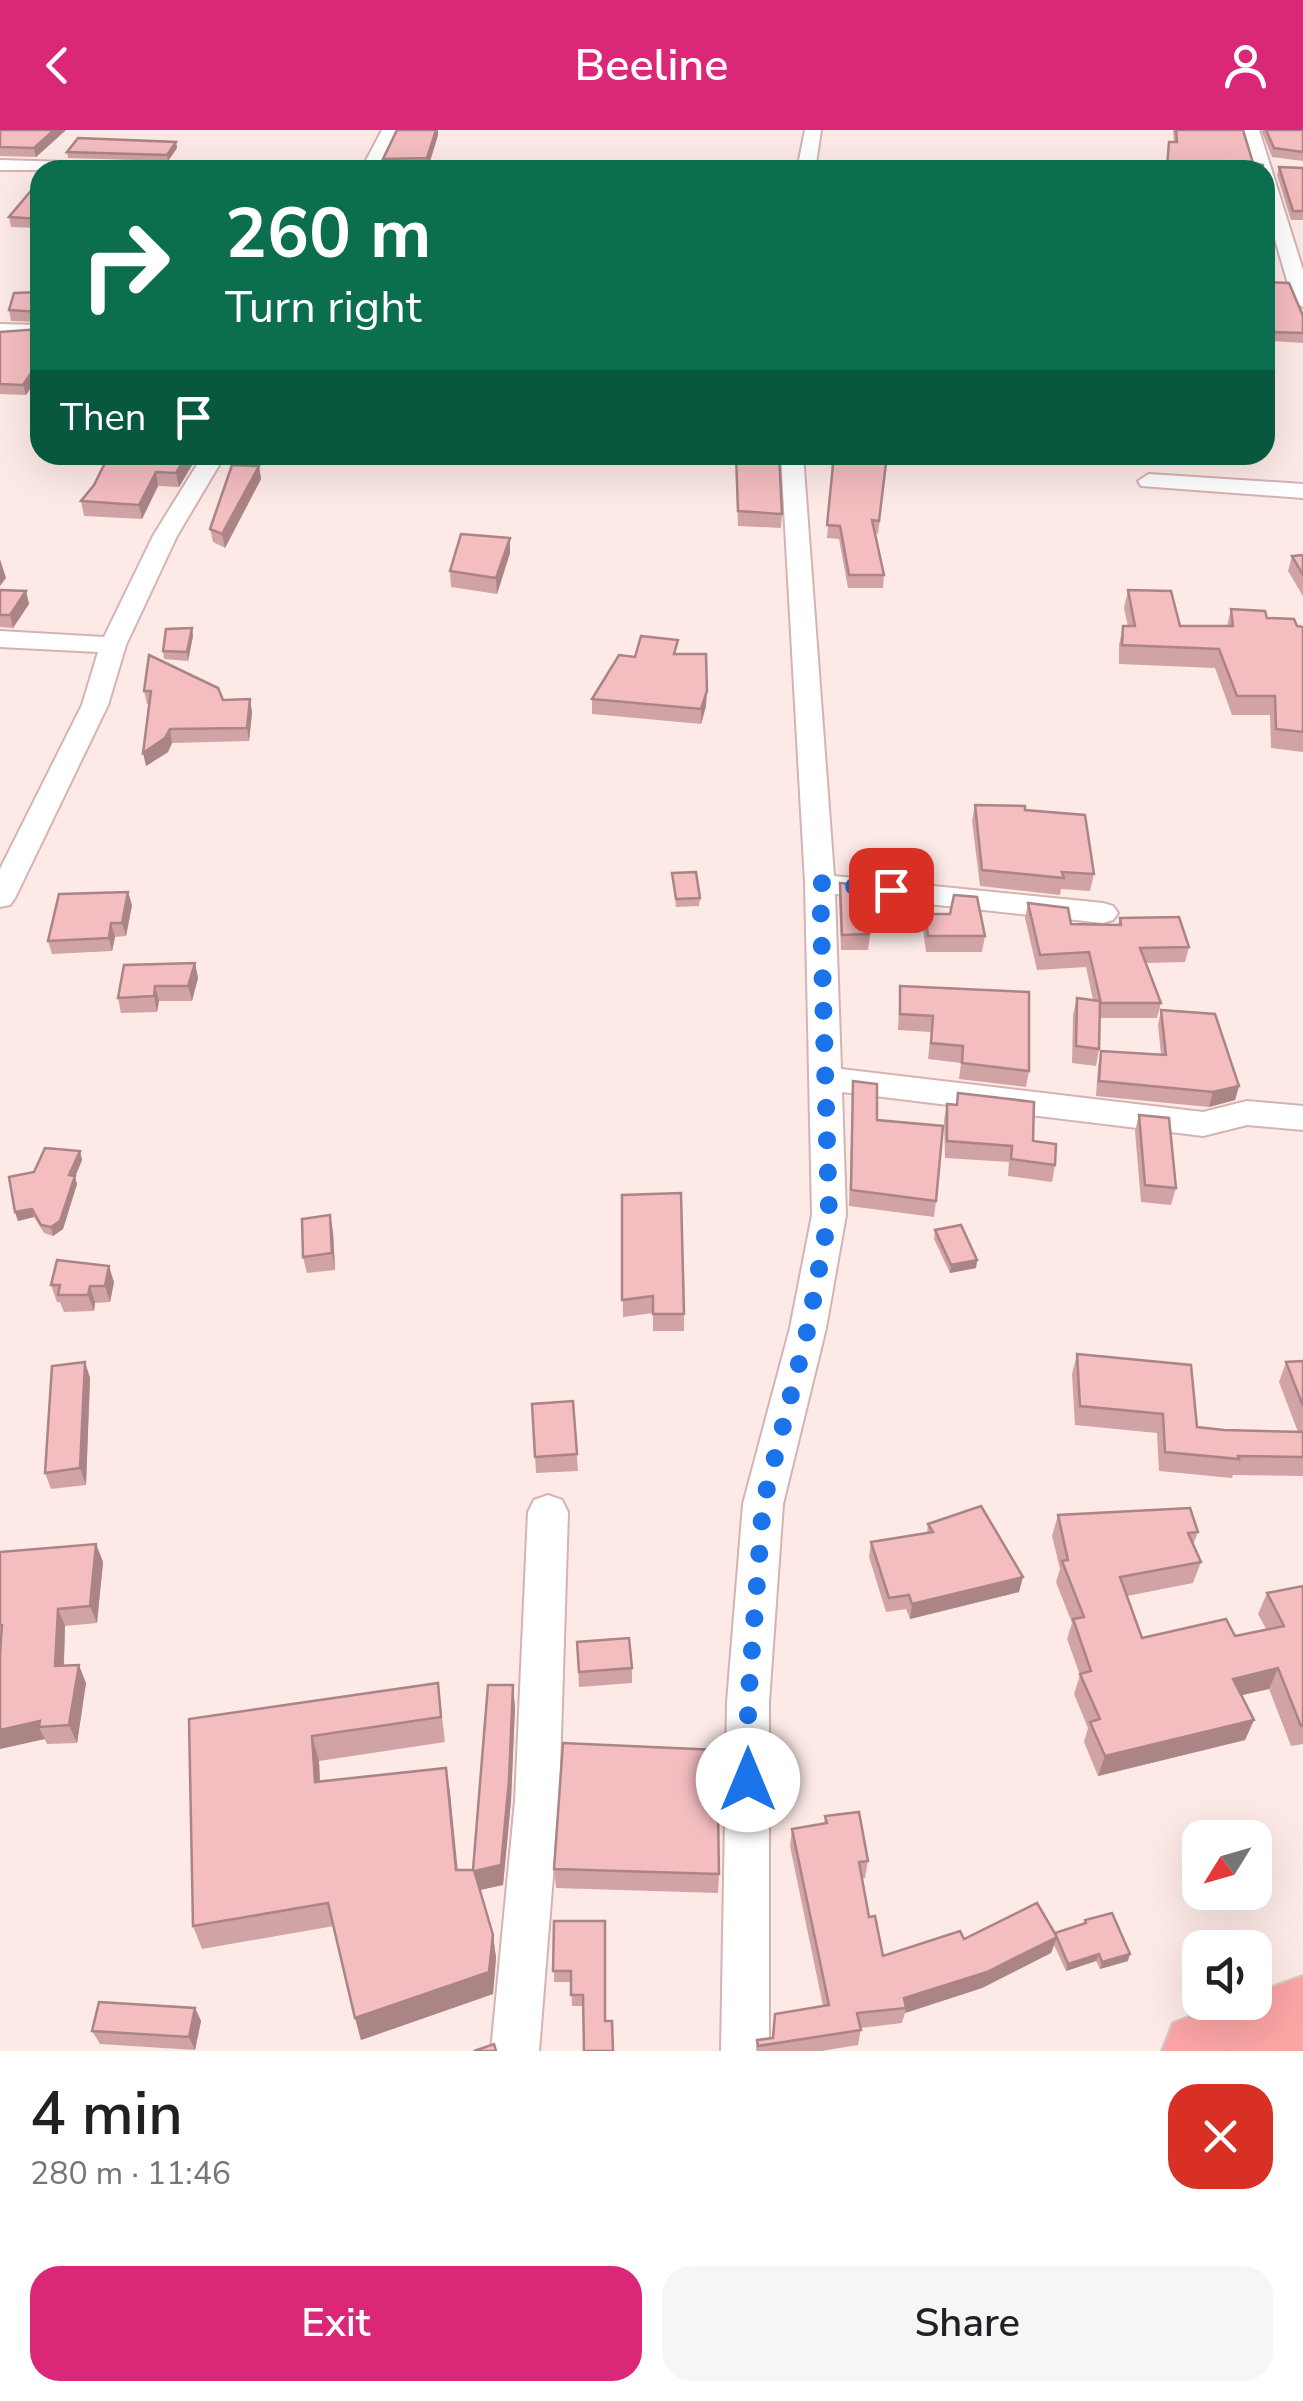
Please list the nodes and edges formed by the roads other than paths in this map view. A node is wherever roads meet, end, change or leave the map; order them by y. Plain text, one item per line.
1 (390, 130) edge
2 (813, 130) edge
3 (1250, 130) edge
4 (375, 160) edge
5 (808, 160) edge
6 (1270, 160) edge
7 (0, 166) edge
8 (30, 167) edge
9 (1275, 171) edge
10 (1303, 301) edge
11 (0, 330) edge
12 (30, 331) edge
13 (208, 465) edge
14 (793, 465) edge
15 (1150, 481) dead end
16 (1303, 490) edge
17 (0, 639) edge
18 (113, 645) junction
19 (820, 883) junction
20 (0, 898) edge
21 (1104, 913) dead end
22 (826, 1079) junction
23 (1303, 1118) edge
24 (548, 1512) dead end
25 (1303, 2015) edge
26 (515, 2051) edge
27 (745, 2051) edge
28 (1200, 2051) edge

1 - 4 street
2 - 5 street
3 - 6 street
7 - 8 street
9 - 10 street
11 - 12 street
13 - 18 street
14 - 19 street
15 - 16 street
17 - 18 street
18 - 20 street
19 - 21 street
19 - 22 street
22 - 23 street
22 - 27 street
24 - 26 street
25 - 28 highway

